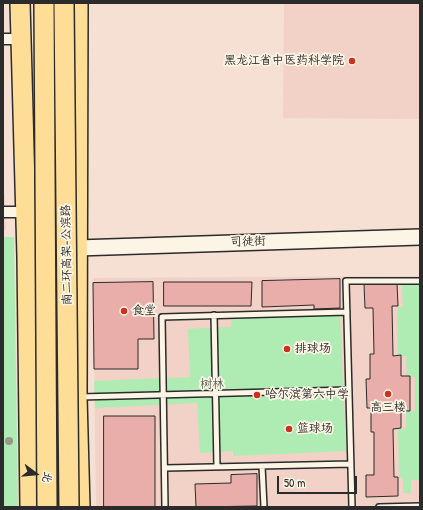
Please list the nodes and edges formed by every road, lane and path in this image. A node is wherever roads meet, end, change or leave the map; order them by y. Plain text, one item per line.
1 (20, 3) edge
2 (30, 3) edge
3 (44, 3) edge
4 (64, 3) edge
5 (78, 3) edge
6 (12, 39) edge
7 (3, 212) edge
8 (25, 212) junction
9 (420, 237) edge
10 (77, 248) junction
11 (420, 280) edge
12 (347, 312) junction
13 (214, 316) junction
14 (46, 323) junction
15 (349, 390) junction
16 (216, 393) junction
17 (163, 395) junction
18 (77, 397) junction
19 (351, 464) junction
20 (262, 466) junction
21 (217, 467) junction
22 (165, 468) junction
23 (420, 506) edge
24 (30, 507) edge
25 (47, 507) edge
26 (69, 507) edge
27 (80, 507) edge
28 (166, 507) edge
29 (264, 507) edge
30 (352, 507) edge
31 (379, 507) edge

1 - 6 highway
2 - 14 highway, bridge
3 - 14 highway, 南二环高架-公滨路, bridge
4 - 26 highway, 南二环高架-公滨路, bridge
5 - 10 highway
6 - 8 highway
7 - 8 street
8 - 10 main road
8 - 24 highway
9 - 10 main road, 司徒街
10 - 18 highway
11 - 12 lane
12 - 13 lane
12 - 15 lane
13 - 16 lane
13 - 17 lane
14 - 25 highway, 南二环高架-公滨路, bridge
15 - 16 lane
15 - 19 lane
16 - 17 lane
16 - 21 lane
17 - 18 lane
17 - 22 lane
18 - 27 highway
19 - 20 lane
19 - 30 lane
20 - 21 lane
20 - 29 lane
21 - 22 lane
22 - 28 lane
23 - 31 lane

